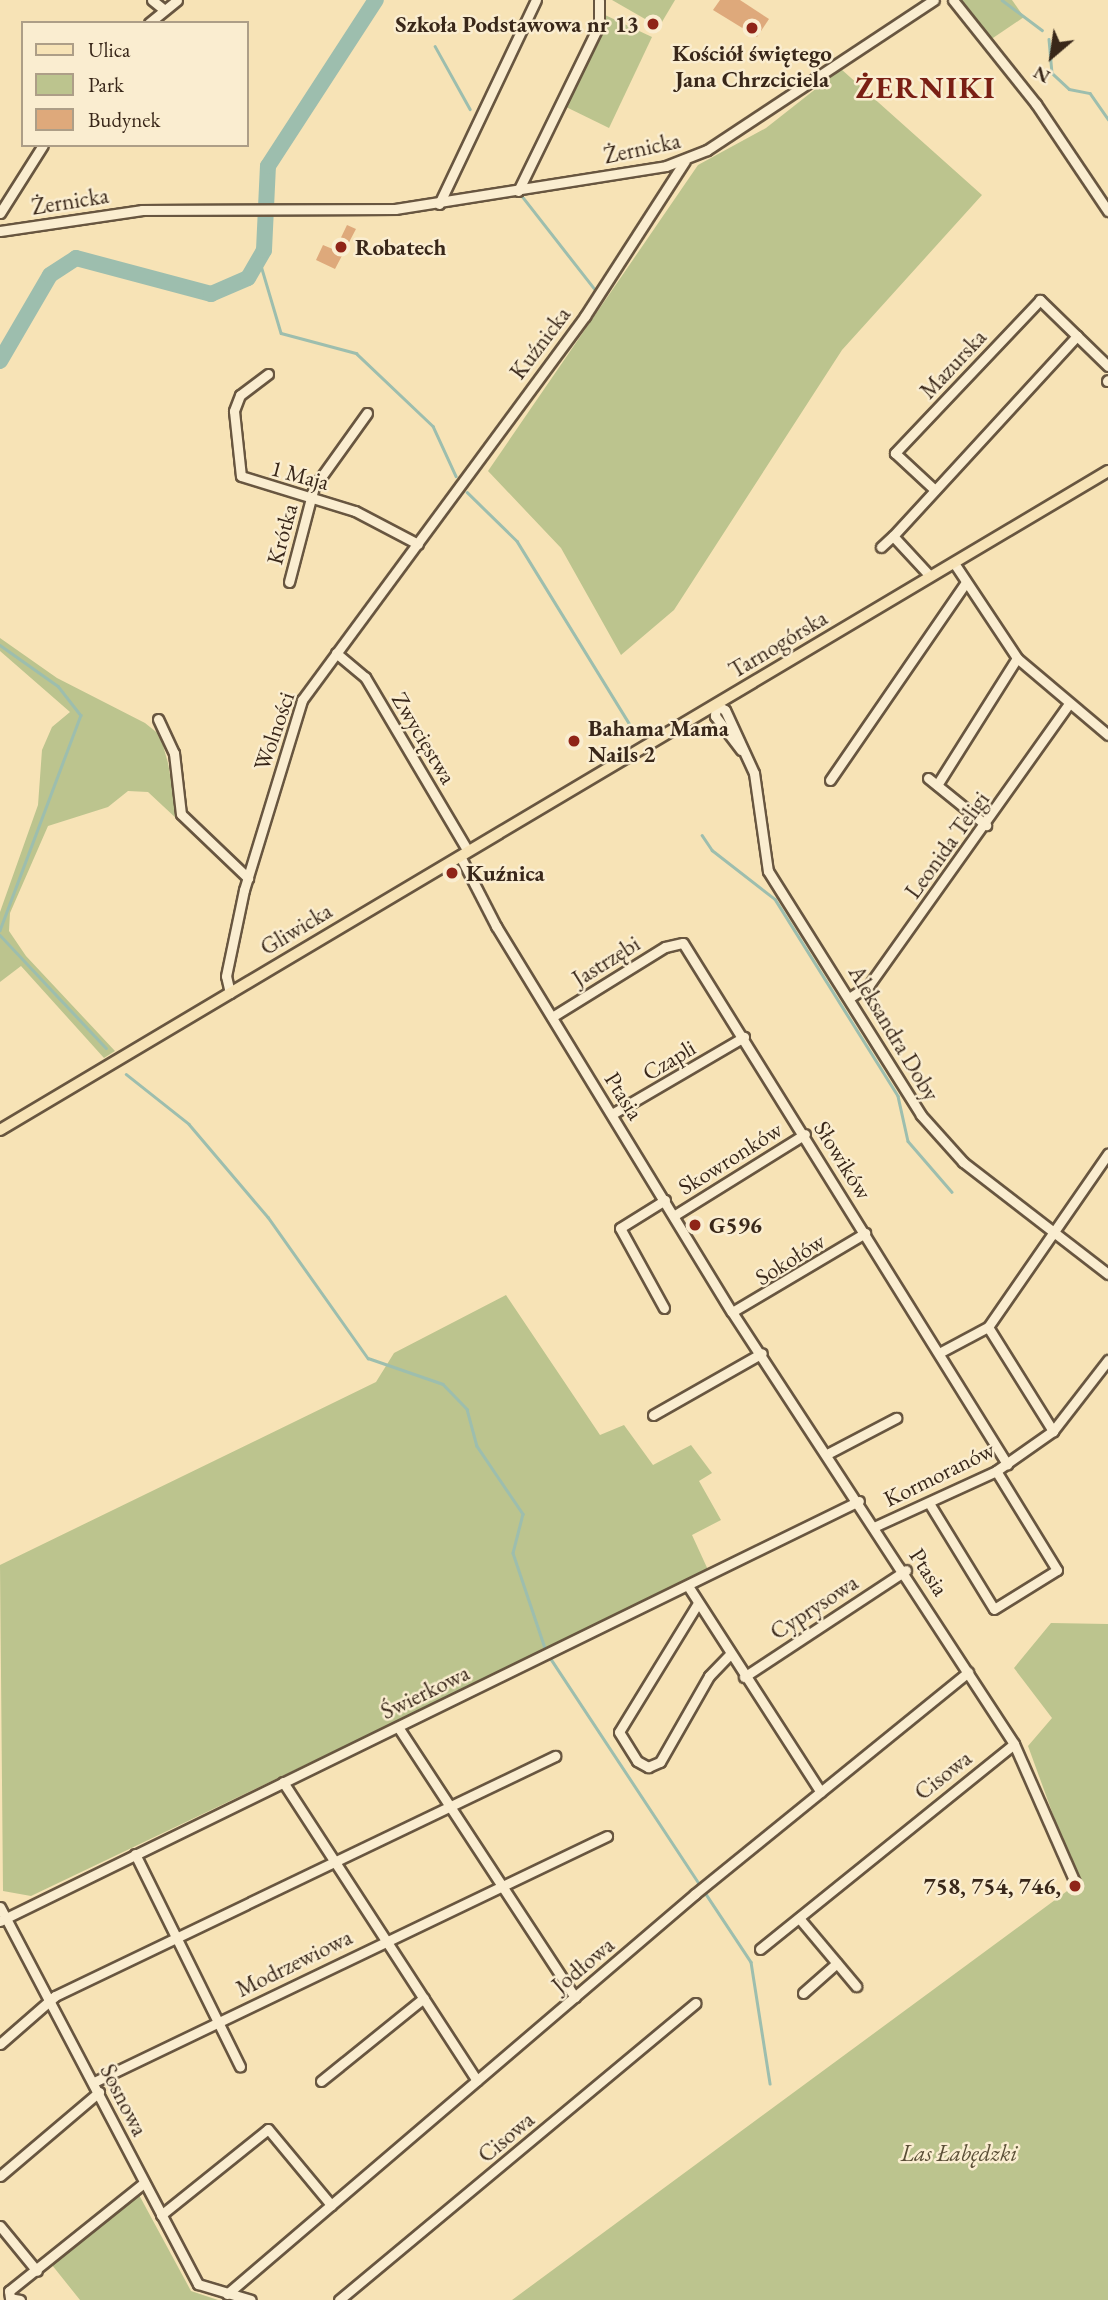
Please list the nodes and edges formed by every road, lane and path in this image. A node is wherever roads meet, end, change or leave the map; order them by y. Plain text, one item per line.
1 (152, 0) edge
2 (177, 0) edge
3 (536, 0) edge
4 (599, 0) edge
5 (934, 0) edge
6 (953, 0) edge
7 (163, 9) junction
8 (151, 21) edge
9 (43, 147) edge
10 (685, 161) junction
11 (518, 191) junction
12 (439, 204) junction
13 (1108, 211) edge
14 (0, 213) edge
15 (0, 231) edge
16 (1077, 336) junction
17 (1108, 366) edge
18 (268, 374) dead end
19 (367, 413) dead end
20 (1108, 471) edge
21 (935, 490) junction
22 (312, 497) junction
23 (893, 536) junction
24 (418, 544) junction
25 (881, 547) dead end
26 (954, 563) junction
27 (930, 576) junction
28 (289, 582) dead end
29 (966, 582) junction
30 (336, 653) junction
31 (1017, 658) junction
32 (716, 705) junction
33 (1068, 705) junction
34 (158, 719) dead end
35 (1108, 735) edge
36 (928, 778) dead end
37 (830, 780) dead end
38 (937, 785) junction
39 (986, 825) junction
40 (464, 854) junction
41 (248, 878) junction
42 (683, 943) joint
43 (230, 993) junction
44 (849, 998) junction
45 (552, 1017) junction
46 (744, 1037) junction
47 (612, 1114) junction
48 (0, 1130) edge
49 (805, 1134) junction
50 (1108, 1154) edge
51 (666, 1200) junction
52 (675, 1215) junction
53 (1055, 1232) junction
54 (866, 1233) junction
55 (1108, 1274) edge
56 (664, 1308) dead end
57 (732, 1312) junction
58 (988, 1327) junction
59 (762, 1353) junction
60 (940, 1353) junction
61 (1108, 1360) edge
62 (653, 1415) dead end
63 (896, 1418) dead end
64 (1053, 1431) junction
65 (828, 1452) junction
66 (1007, 1464) junction
67 (996, 1471) junction
68 (859, 1501) junction
69 (929, 1503) junction
70 (876, 1526) junction
71 (906, 1570) junction
72 (688, 1586) junction
73 (698, 1603) junction
74 (730, 1654) junction
75 (968, 1672) junction
76 (744, 1677) junction
77 (398, 1727) junction
78 (1014, 1744) junction
79 (555, 1756) dead end
80 (283, 1782) junction
81 (821, 1792) junction
82 (451, 1805) junction
83 (607, 1836) dead end
84 (135, 1854) junction
85 (335, 1860) junction
86 (1075, 1882) dead end
87 (502, 1885) junction
88 (0, 1907) edge
89 (3, 1918) edge
90 (799, 1918) junction
91 (178, 1936) junction
92 (386, 1940) junction
93 (760, 1949) dead end
94 (837, 1963) junction
95 (856, 1986) dead end
96 (803, 1993) dead end
97 (575, 1997) junction
98 (424, 1998) junction
99 (52, 2001) junction
100 (696, 2003) dead end
101 (219, 2021) junction
102 (0, 2044) edge
103 (240, 2066) dead end
104 (321, 2081) dead end
105 (477, 2081) junction
106 (94, 2082) junction
107 (99, 2092) junction
108 (0, 2176) edge
109 (144, 2183) junction
110 (331, 2205) junction
111 (162, 2215) junction
112 (0, 2226) edge
113 (37, 2271) junction
114 (227, 2294) junction
115 (20, 2300) edge
116 (251, 2300) edge
117 (339, 2300) edge

1 - 7 street
2 - 7 street
3 - 12 street
4 - 11 street
5 - 10 street, Żernicka
6 - 13 street
7 - 8 street
9 - 14 street
10 - 11 street, Żernicka
10 - 24 street, Kuźnicka
11 - 12 street, Żernicka
12 - 15 street, Żernicka
16 - 17 street, Mazurska
16 - 21 street
16 - 21 street, Mazurska
18 - 22 street, 1 Maja
19 - 22 street, Krótka
20 - 26 main road, Tarnogórska
21 - 23 street
22 - 24 street, 1 Maja
22 - 28 street, Krótka
23 - 25 street
23 - 27 street
24 - 30 street, Wolności
26 - 27 main road, Tarnogórska
26 - 29 street
27 - 32 main road, Tarnogórska
29 - 31 street
29 - 37 street
30 - 40 street, Zwycięstwa
30 - 41 street, Wolności
31 - 33 street
31 - 38 street
32 - 40 main road, Tarnogórska
32 - 44 street, Aleksandra Doby
33 - 35 street
33 - 39 street, Leonida Teligi
34 - 41 street
36 - 38 street
38 - 39 street
39 - 44 street, Leonida Teligi
40 - 43 main road, Gliwicka
40 - 45 street, Ptasia
41 - 43 street, Wolności
42 - 45 street, Jastrzębi
42 - 46 street, Słowików
43 - 48 main road, Gliwicka
44 - 53 street, Aleksandra Doby
45 - 47 street, Ptasia
46 - 47 street, Czapli
46 - 49 street, Słowików
47 - 51 street, Ptasia
49 - 52 street, Skowronków
49 - 54 street, Słowików
50 - 53 street
51 - 52 street, Ptasia
51 - 56 street
52 - 57 street, Ptasia
53 - 55 street, Aleksandra Doby
53 - 58 street
54 - 57 street, Sokołów
54 - 60 street, Słowików
57 - 59 street, Ptasia
58 - 60 street
58 - 64 street
59 - 62 street
59 - 65 street, Ptasia
60 - 66 street, Słowików
61 - 64 street, Kormoranów
63 - 65 street
64 - 66 street, Kormoranów
65 - 68 street, Ptasia
66 - 67 street, Kormoranów
67 - 69 street, Kormoranów
67 - 69 street
68 - 70 street, Ptasia
68 - 72 street, Świerkowa
69 - 70 street, Kormoranów
70 - 71 street, Ptasia
71 - 75 street, Ptasia
71 - 76 street, Cyprysowa
72 - 73 street
72 - 77 street, Świerkowa
73 - 74 street
73 - 74 street
74 - 76 street
75 - 78 street, Ptasia
75 - 81 street, Jodłowa
76 - 81 street
77 - 80 street, Świerkowa
77 - 82 street
78 - 86 street, Ptasia
78 - 90 street, Cisowa
79 - 82 street
80 - 84 street, Świerkowa
80 - 85 street, Modrzewiowa
81 - 97 street, Jodłowa
82 - 85 street
82 - 87 street
83 - 87 street, Modrzewiowa
84 - 89 street, Świerkowa
84 - 91 street, Modrzewiowa
85 - 91 street
85 - 92 street, Modrzewiowa
87 - 92 street, Modrzewiowa
87 - 97 street
88 - 89 street, Sosnowa
89 - 99 street, Sosnowa
90 - 93 street, Cisowa
90 - 94 street
91 - 99 street
91 - 101 street, Modrzewiowa
92 - 98 street, Modrzewiowa
92 - 101 street, Modrzewiowa
94 - 95 street
94 - 96 street
97 - 105 street, Jodłowa
98 - 104 street
98 - 105 street, Modrzewiowa
99 - 102 street
99 - 106 street, Sosnowa
100 - 117 street, Cisowa
101 - 103 street, Modrzewiowa
101 - 106 street, Modrzewiowa
105 - 110 street, Jodłowa
106 - 107 street, Sosnowa
107 - 108 street
107 - 109 street, Sosnowa
109 - 111 street, Sosnowa
109 - 113 street
110 - 111 street
110 - 114 street, Jodłowa
111 - 114 street, Sosnowa
112 - 113 street
113 - 115 street
114 - 116 street

